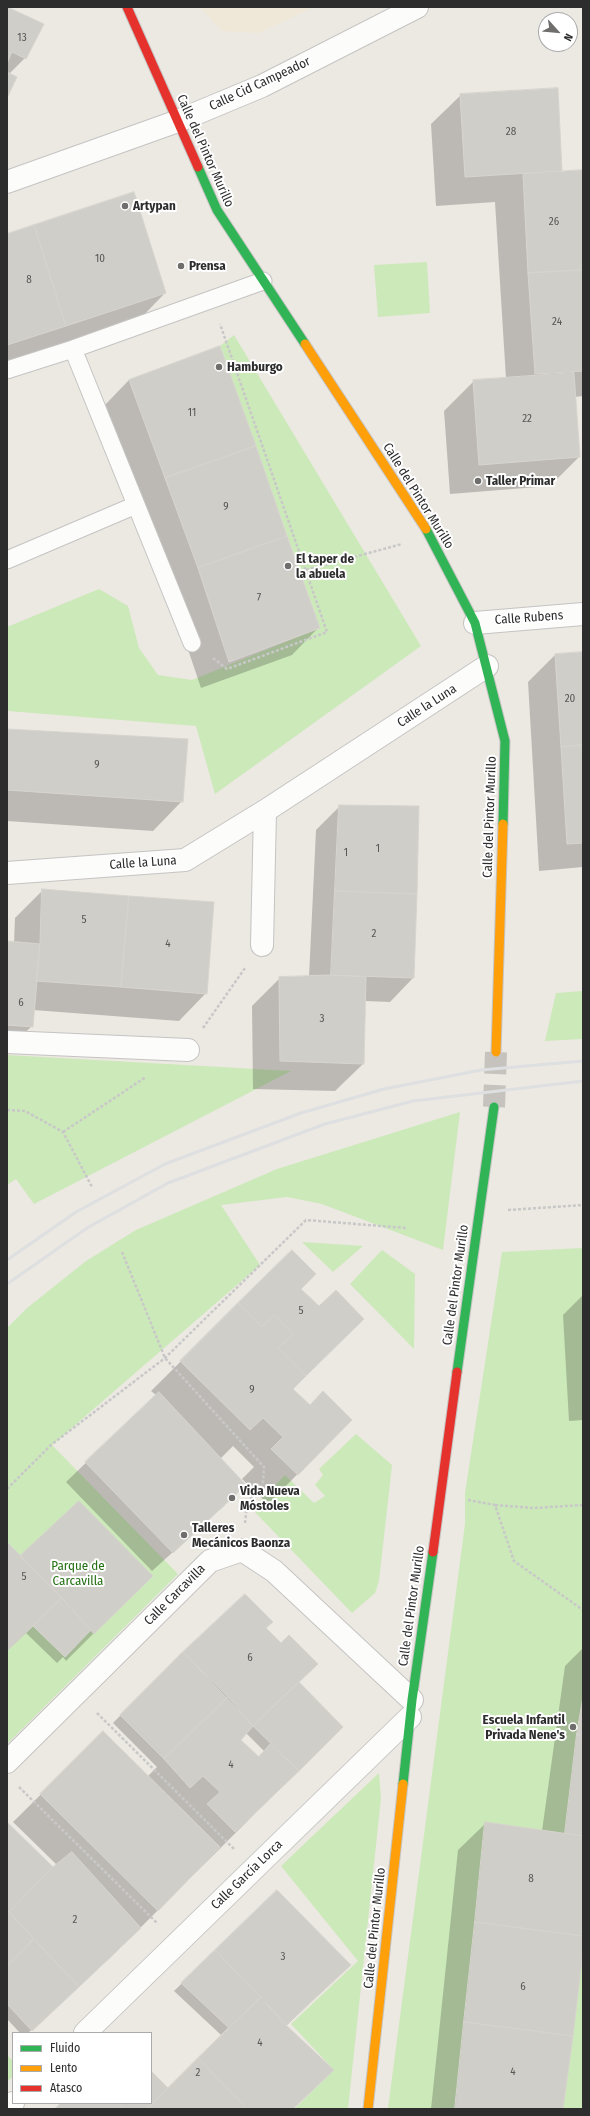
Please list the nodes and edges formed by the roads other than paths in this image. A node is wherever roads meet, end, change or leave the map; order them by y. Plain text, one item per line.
1 (127, 7) edge
2 (417, 7) edge
3 (178, 121) junction
4 (7, 182) edge
5 (263, 281) junction
6 (73, 349) junction
7 (7, 370) edge
8 (136, 505) junction
9 (7, 560) edge
10 (583, 614) edge
11 (475, 623) junction
12 (192, 642) road end
13 (487, 666) junction
14 (265, 811) junction
15 (7, 873) edge
16 (262, 945) dead end
17 (7, 1042) edge
18 (188, 1050) dead end
19 (496, 1052) tunnel mouth
20 (494, 1107) tunnel mouth
21 (411, 1709) junction
22 (10, 1772) edge
23 (86, 2032) edge
24 (368, 2109) edge

1 - 3 street, Calle del Pintor Murillo
2 - 3 street, Calle Cid Campeador
3 - 4 street, Calle Cid Campeador
3 - 5 street, Calle del Pintor Murillo
5 - 6 lane
5 - 11 street, Calle del Pintor Murillo
6 - 7 lane
6 - 8 lane
8 - 9 lane
8 - 12 lane
10 - 11 street, Calle Rubens
11 - 13 street, Calle del Pintor Murillo
13 - 14 street, Calle la Luna
13 - 19 street, Calle del Pintor Murillo
14 - 15 street, Calle la Luna
14 - 16 street
17 - 18 street
20 - 21 street, Calle del Pintor Murillo
21 - 22 street, Calle Carcavilla
21 - 23 street, Calle García Lorca
21 - 24 street, Calle del Pintor Murillo

